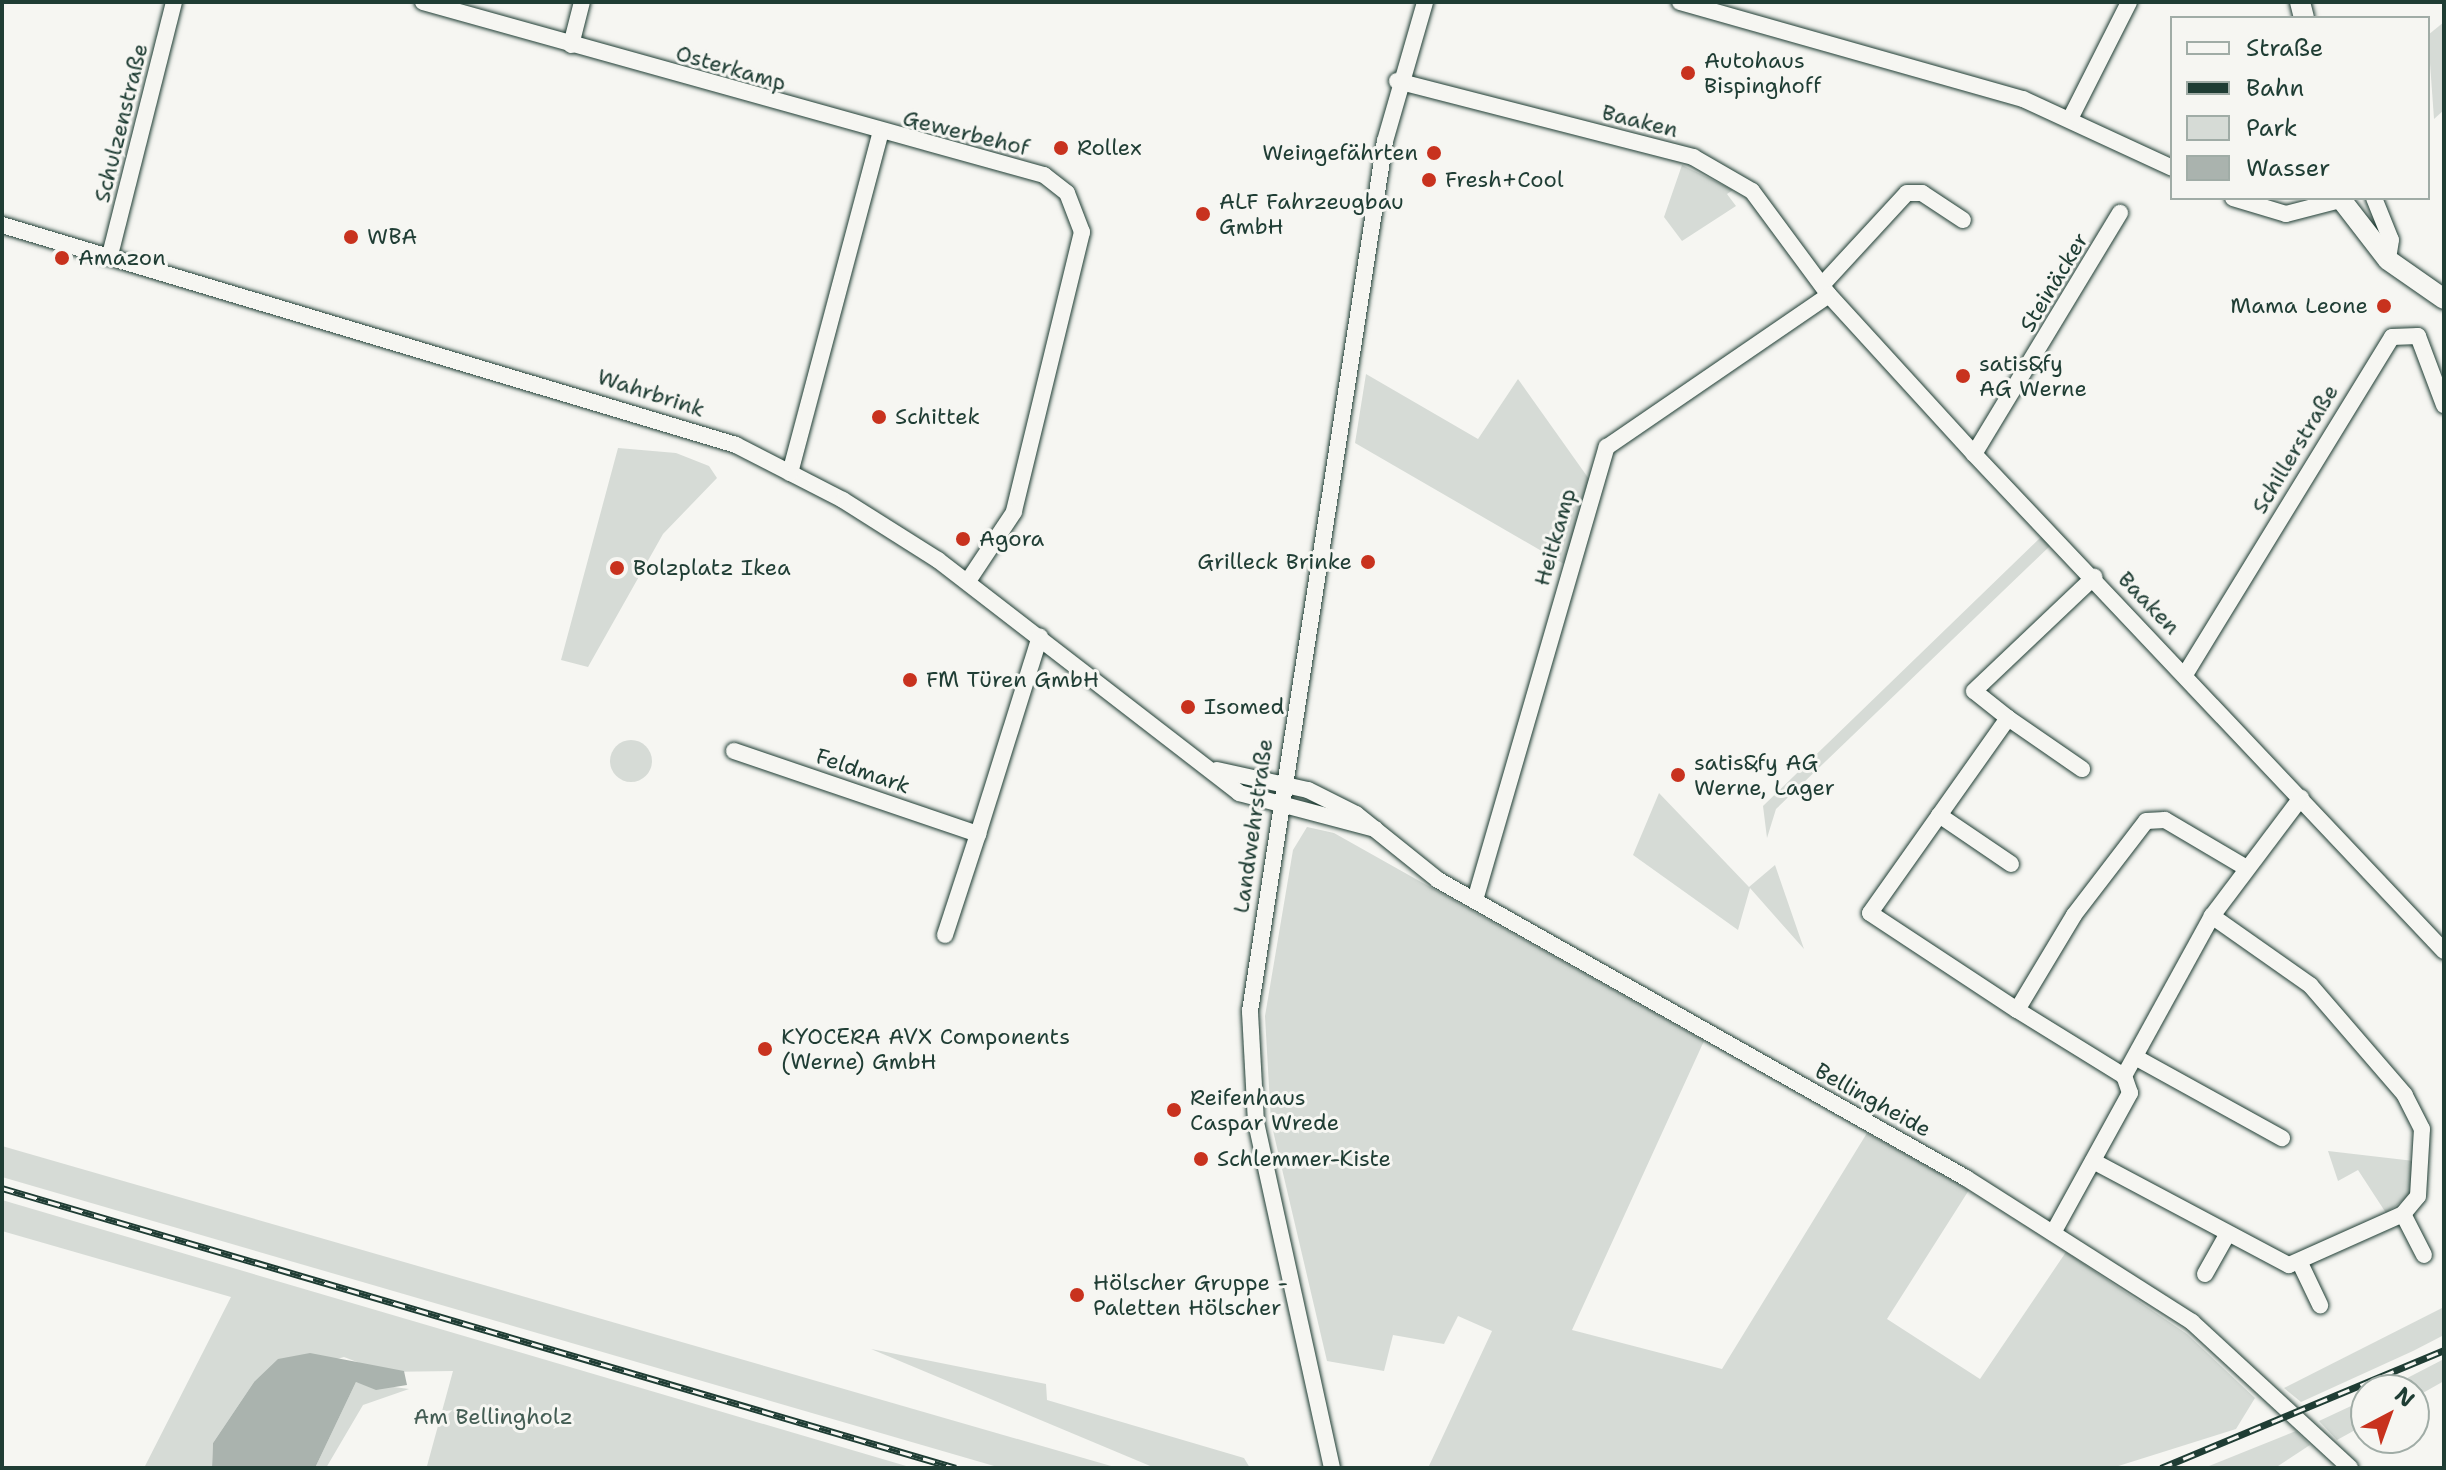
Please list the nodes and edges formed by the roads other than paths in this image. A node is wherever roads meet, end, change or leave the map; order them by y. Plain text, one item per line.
1 (174, 2) edge
2 (423, 2) edge
3 (582, 2) edge
4 (1425, 2) edge
5 (1681, 2) edge
6 (2129, 2) edge
7 (571, 45) junction
8 (1397, 81) junction
9 (2070, 119) junction
10 (880, 134) junction
11 (2170, 167) edge
12 (2240, 200) edge
13 (2336, 200) edge
14 (2341, 200) edge
15 (2375, 200) edge
16 (2120, 213) dead end
17 (1963, 220) dead end
18 (2, 225) edge
19 (110, 255) junction
20 (2388, 260) junction
21 (1825, 290) junction
22 (2444, 299) edge
23 (2444, 405) edge
24 (1974, 454) junction
25 (790, 473) junction
26 (2094, 577) junction
27 (968, 581) junction
28 (1040, 636) junction
29 (2186, 673) junction
30 (2008, 718) junction
31 (734, 751) dead end
32 (1208, 767) junction
33 (2082, 769) dead end
34 (1281, 783) junction
35 (2301, 798) junction
36 (1278, 805) junction
37 (1939, 815) junction
38 (1375, 829) junction
39 (978, 834) junction
40 (2011, 864) dead end
41 (2243, 866) junction
42 (1475, 900) junction
43 (2212, 916) junction
44 (945, 935) dead end
45 (2444, 951) edge
46 (2017, 1010) junction
47 (2135, 1057) junction
48 (2124, 1076) junction
49 (2282, 1138) dead end
50 (2093, 1161) junction
51 (2403, 1214) junction
52 (2053, 1233) junction
53 (2227, 1235) junction
54 (2424, 1255) dead end
55 (2300, 1263) junction
56 (2205, 1274) dead end
57 (2320, 1305) dead end
58 (1332, 1468) edge
59 (2350, 1468) edge

1 - 19 street, Schulzenstraße
2 - 7 street, Osterkamp
3 - 7 street
4 - 8 street, Landwehrstraße
5 - 9 street
6 - 9 street
7 - 10 street, Osterkamp
8 - 21 street, Baaken
8 - 34 street, Landwehrstraße
9 - 11 street
10 - 25 street, Gewerbehof
10 - 27 street, Gewerbehof
12 - 13 street
14 - 20 main road
15 - 20 street
16 - 24 street, Steinäcker
17 - 21 street
18 - 19 street, Wahrbrink
19 - 25 street, Wahrbrink
20 - 22 main road
21 - 24 street, Baaken
21 - 42 street, Heitkamp
23 - 29 street, Schillerstraße
24 - 26 street, Baaken
25 - 27 street, Wahrbrink
26 - 29 street, Baaken
26 - 30 street
27 - 28 street, Wahrbrink
28 - 32 street, Wahrbrink
28 - 39 street
29 - 35 street, Baaken
30 - 33 street
30 - 37 street
31 - 39 street, Feldmark
32 - 34 street, Wahrbrink
32 - 36 street, Wahrbrink
34 - 36 street, Landwehrstraße
34 - 38 street, Bellingheide
35 - 41 street
35 - 45 street, Baaken
36 - 38 street, Bellingheide
36 - 58 street, Landwehrstraße
37 - 40 street
37 - 46 street
38 - 42 street, Bellingheide
39 - 44 street
41 - 43 street
41 - 46 street
42 - 52 street, Bellingheide
43 - 47 street
43 - 51 street
46 - 48 street
47 - 48 street
47 - 49 street
48 - 50 street
50 - 52 street
50 - 53 street
51 - 54 street
51 - 55 street
52 - 59 street, Bellingheide
53 - 55 street
53 - 56 street
55 - 57 street

